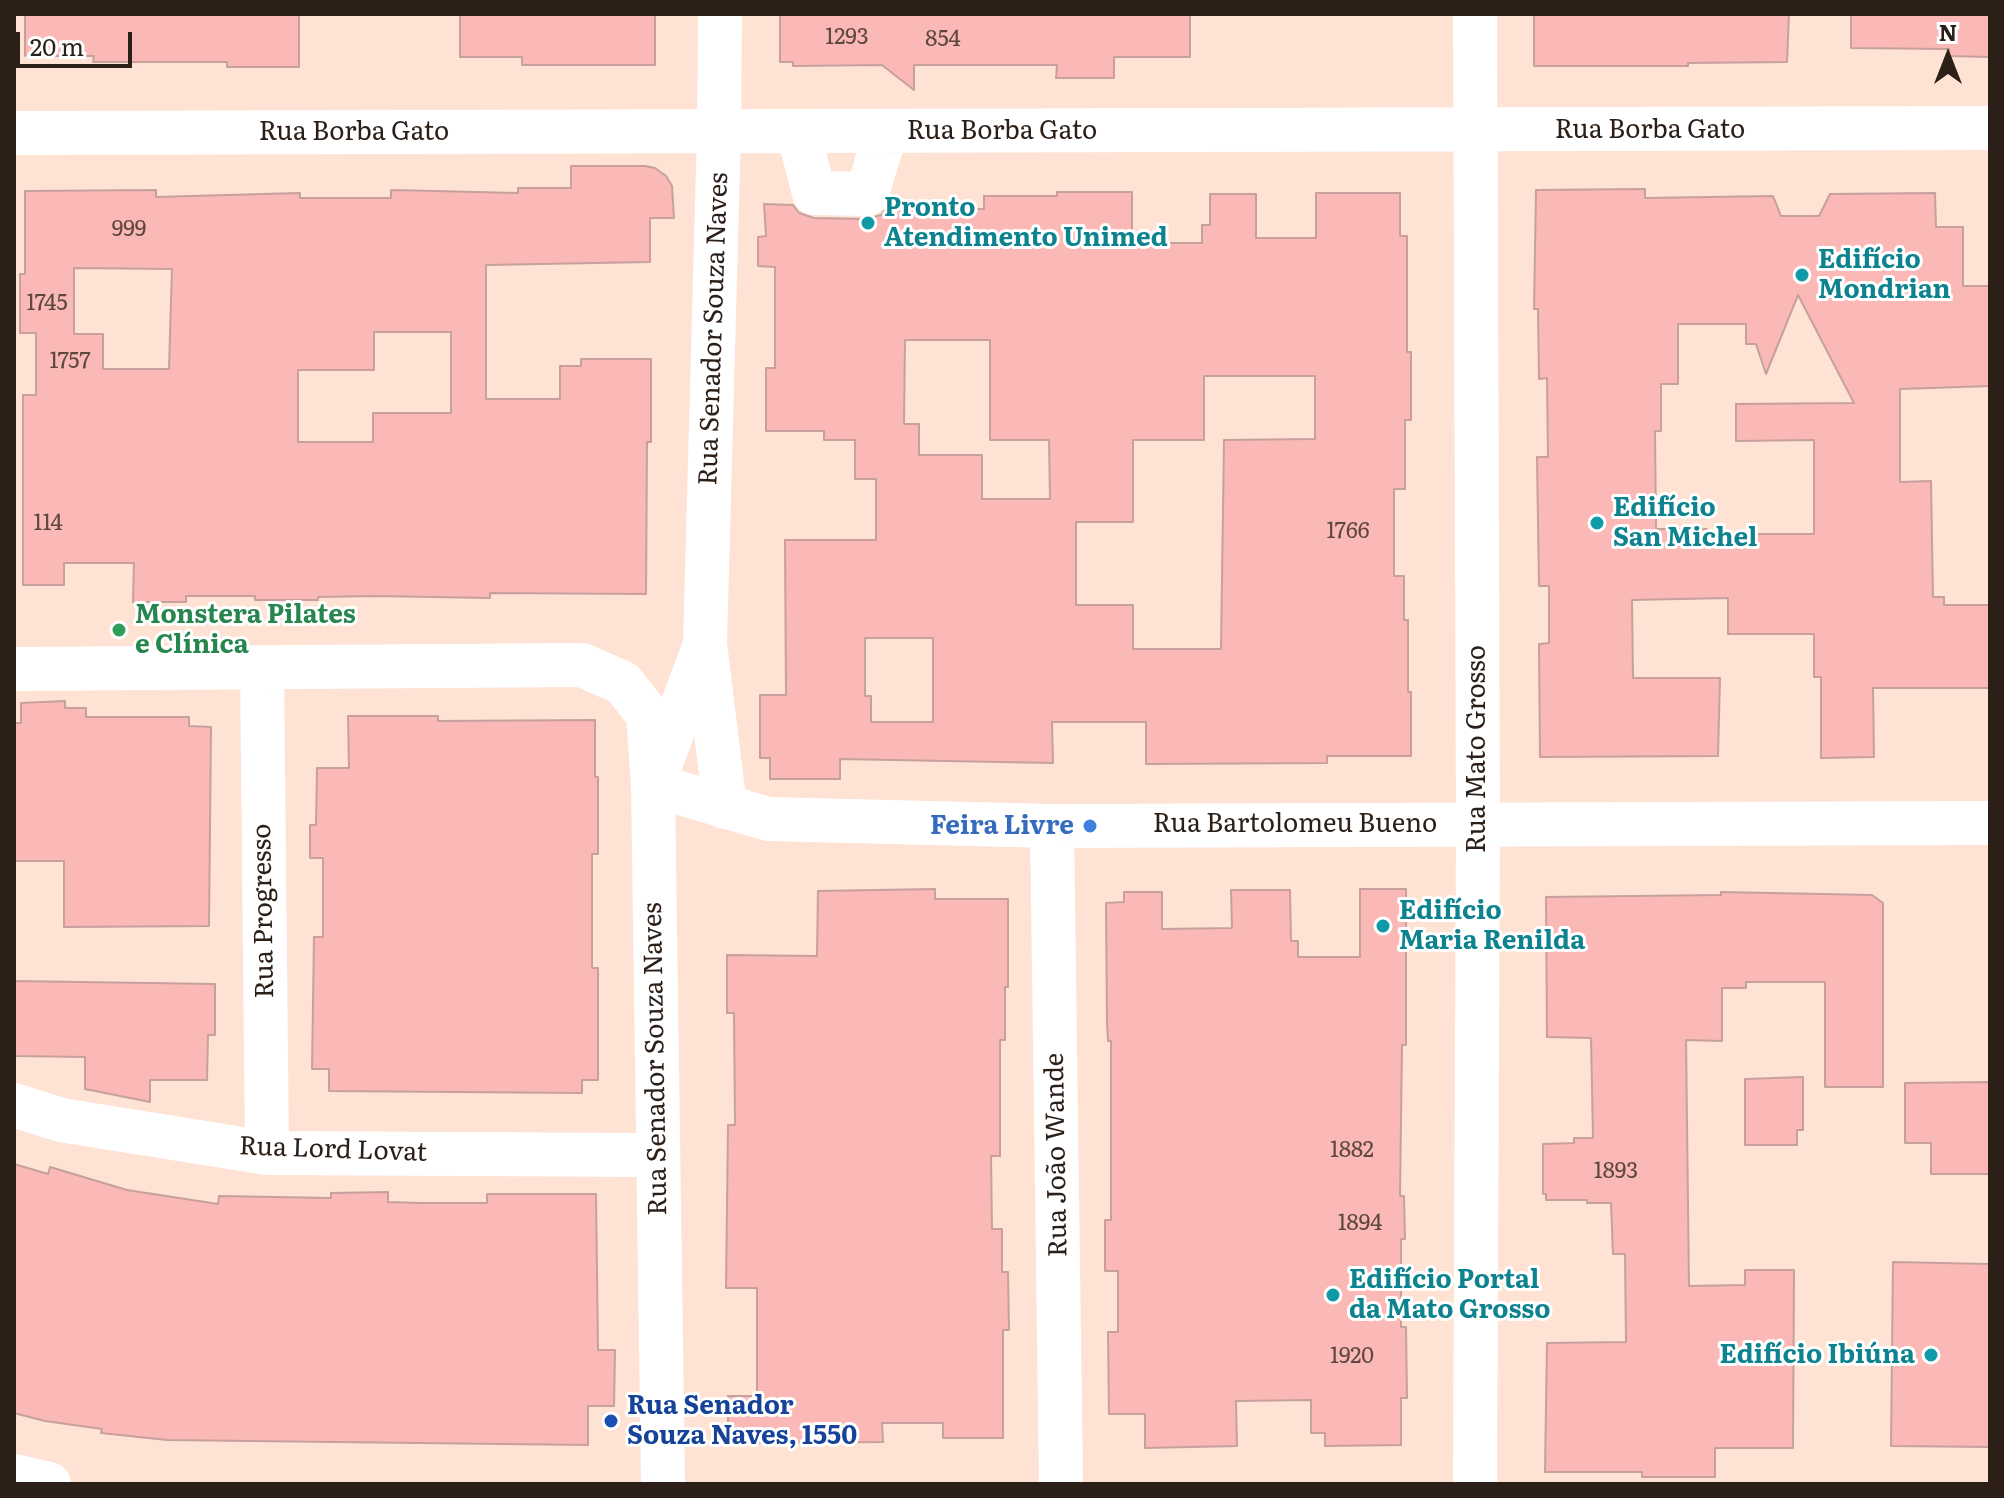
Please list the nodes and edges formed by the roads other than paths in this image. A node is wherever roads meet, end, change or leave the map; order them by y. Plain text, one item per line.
1 (720, 14) edge
2 (1475, 14) edge
3 (1990, 128) edge
4 (719, 131) junction
5 (798, 131) junction
6 (886, 131) junction
7 (1475, 131) junction
8 (14, 133) edge
9 (705, 644) junction
10 (14, 669) edge
11 (262, 669) junction
12 (653, 785) junction
13 (725, 807) junction
14 (1478, 823) junction
15 (1990, 823) edge
16 (1052, 826) junction
17 (14, 1105) edge
18 (267, 1153) junction
19 (657, 1155) junction
20 (14, 1476) edge
21 (49, 1484) edge
22 (663, 1484) edge
23 (1061, 1484) edge
24 (1475, 1484) edge

1 - 4 street, Rua Senador Souza Naves
2 - 7 street, Rua Mato Grosso
3 - 7 street, Rua Borba Gato
4 - 5 street, Rua Borba Gato
4 - 8 street, Rua Borba Gato
4 - 9 street, Rua Senador Souza Naves
5 - 6 street, Rua Borba Gato
5 - 6 street
6 - 7 street, Rua Borba Gato
7 - 14 street, Rua Mato Grosso
9 - 12 street, Rua Senador Souza Naves
9 - 13 street, Rua Senador Souza Naves
10 - 11 street
11 - 12 street
11 - 18 street, Rua Progresso
12 - 13 street, Rua Bartolomeu Bueno
12 - 19 street, Rua Senador Souza Naves
13 - 16 street, Rua Bartolomeu Bueno
14 - 15 street, Rua Bartolomeu Bueno
14 - 16 street, Rua Bartolomeu Bueno
14 - 24 street, Rua Mato Grosso
16 - 23 street, Rua João Wande
17 - 18 street, Rua Lord Lovat
18 - 19 street, Rua Lord Lovat
19 - 22 street, Rua Senador Souza Naves
20 - 21 street

